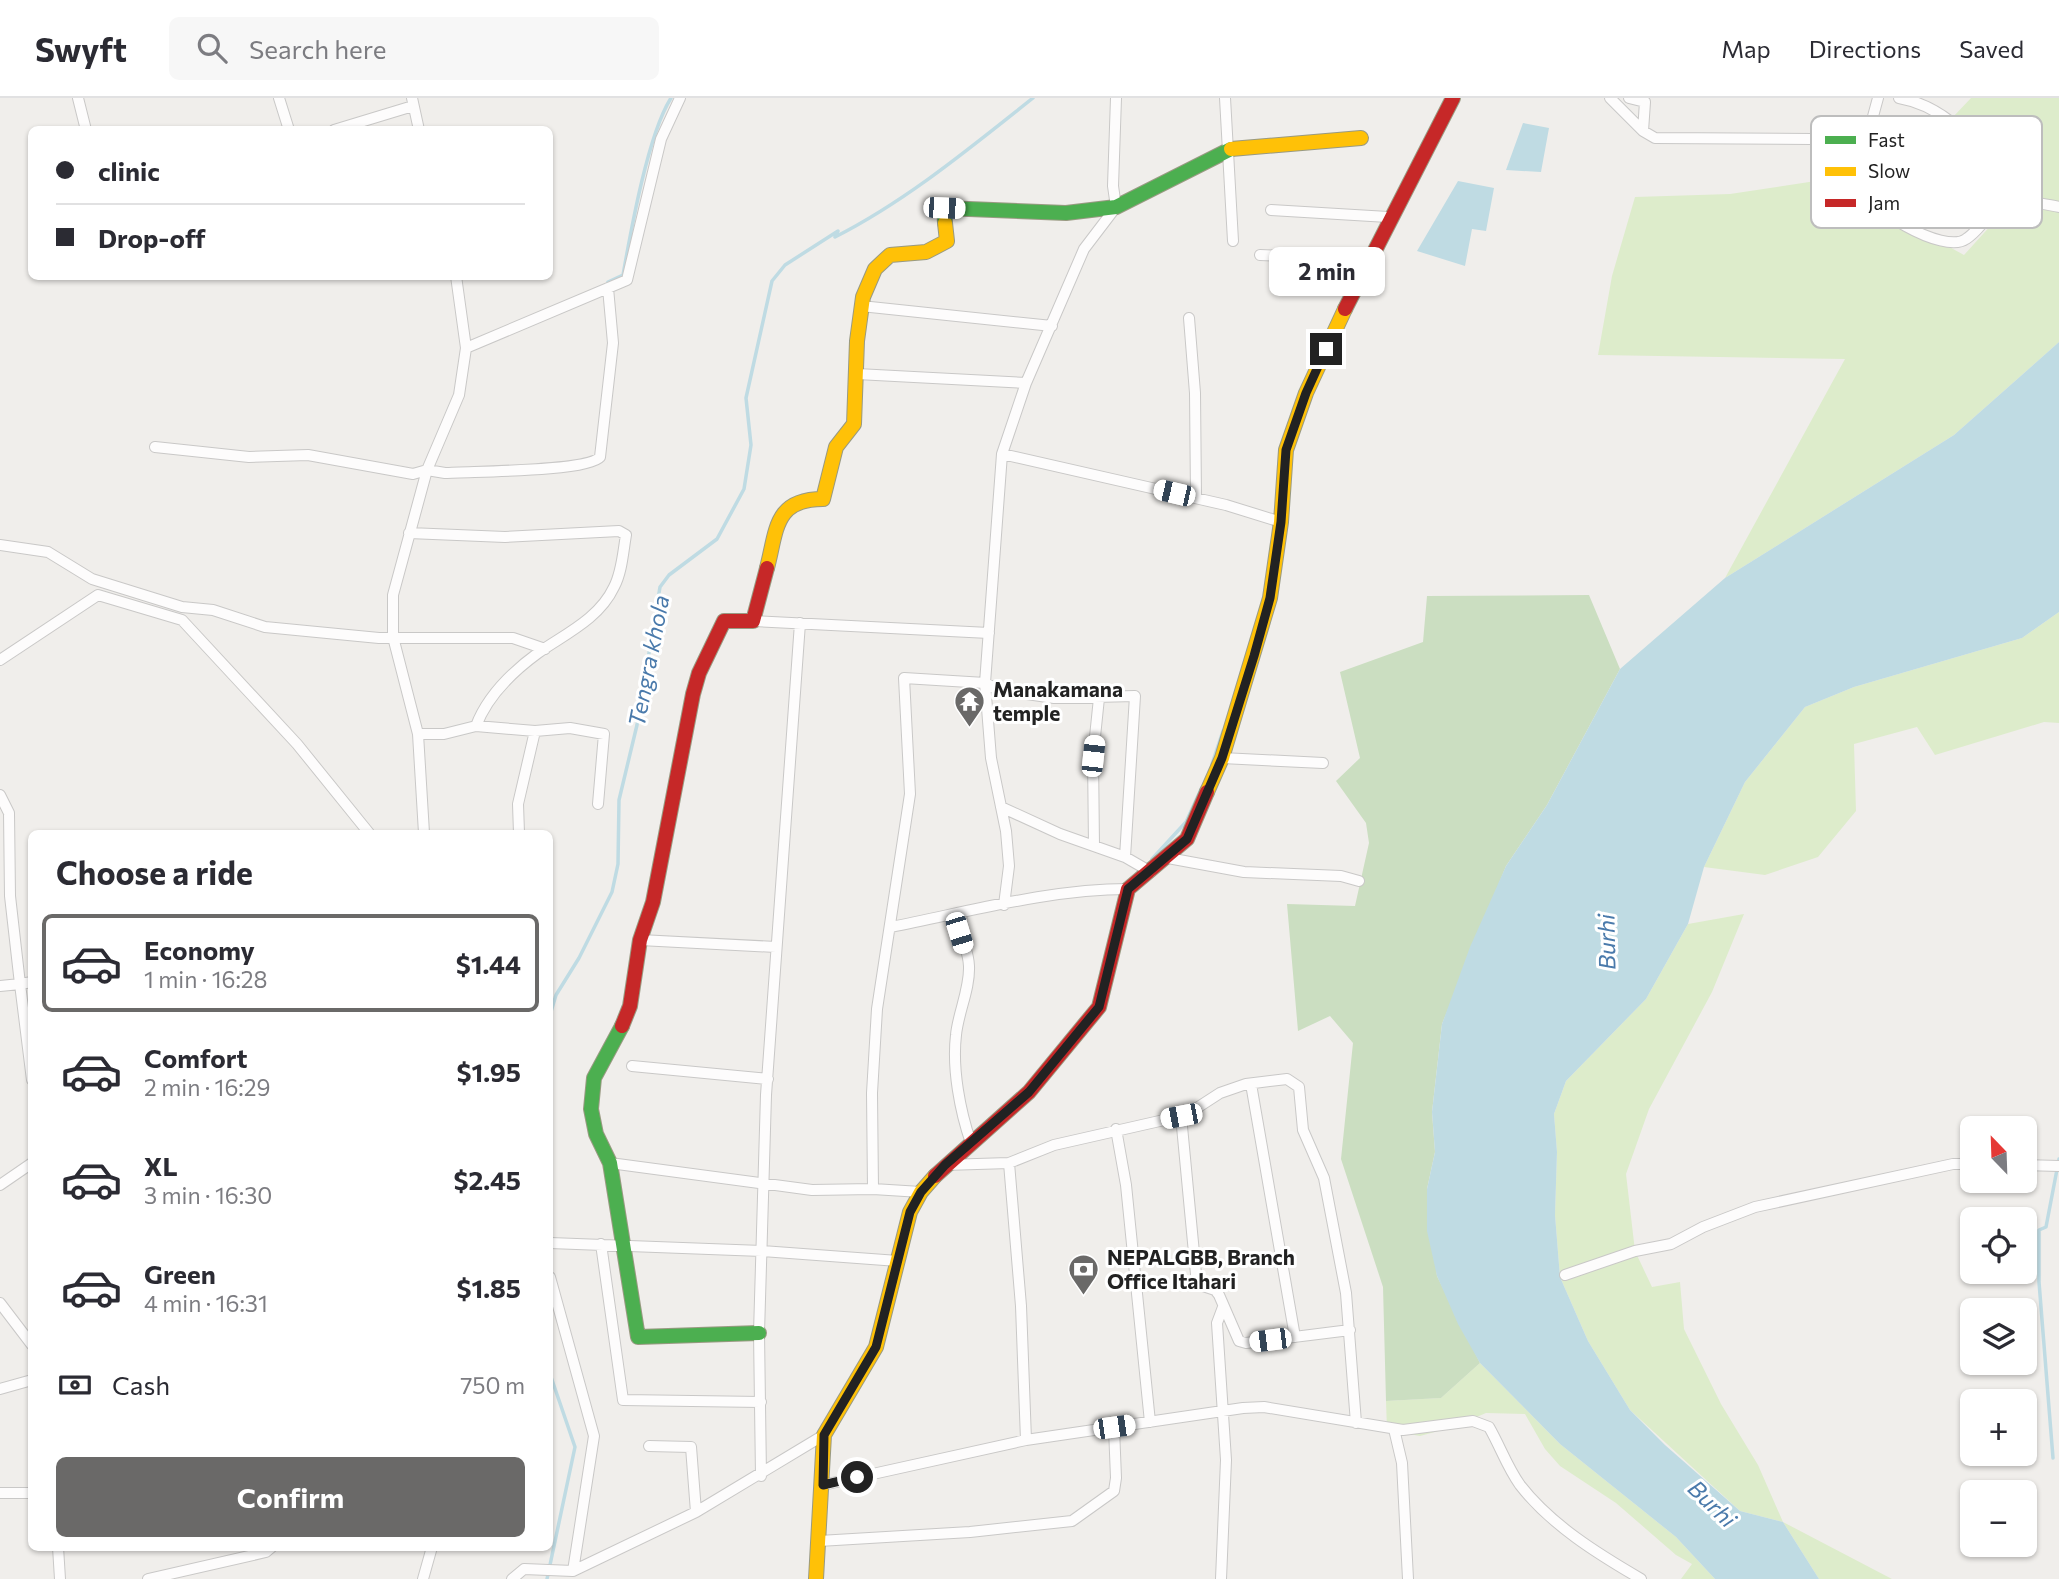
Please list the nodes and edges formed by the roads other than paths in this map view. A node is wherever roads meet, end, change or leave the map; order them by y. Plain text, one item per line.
1 (78, 98) edge
2 (279, 98) edge
3 (680, 98) edge
4 (1116, 98) edge
5 (1226, 98) edge
6 (1453, 98) edge
7 (1610, 98) edge
8 (1629, 98) edge
9 (1878, 98) edge
10 (1899, 98) edge
11 (412, 102) edge
12 (1874, 116) edge
13 (1944, 116) edge
14 (85, 126) edge
15 (288, 126) edge
16 (345, 126) edge
17 (418, 126) edge
18 (1643, 131) junction
19 (1361, 138) dead end
20 (1811, 139) edge
21 (1226, 149) junction
22 (1116, 207) junction
23 (1271, 210) dead end
24 (1388, 218) junction
25 (1913, 228) edge
26 (1975, 228) edge
27 (1233, 241) dead end
28 (1260, 255) dead end
29 (1368, 259) junction
30 (457, 280) edge
31 (608, 288) junction
32 (861, 306) junction
33 (1189, 318) dead end
34 (1052, 326) junction
35 (466, 348) junction
36 (857, 374) junction
37 (1026, 383) junction
38 (155, 447) dead end
39 (1002, 454) junction
40 (427, 470) junction
41 (1196, 498) junction
42 (1281, 522) junction
43 (409, 533) junction
44 (0, 545) edge
45 (753, 621) junction
46 (800, 623) junction
47 (989, 633) junction
48 (393, 638) junction
49 (545, 649) junction
50 (0, 660) edge
51 (985, 683) junction
52 (1099, 698) junction
53 (476, 726) junction
54 (535, 731) junction
55 (418, 734) junction
56 (1222, 758) junction
57 (1323, 763) dead end
58 (0, 795) edge
59 (598, 804) dead end
60 (1001, 807) junction
61 (367, 830) edge
62 (424, 830) edge
63 (519, 830) edge
64 (1094, 846) junction
65 (1125, 857) junction
66 (1168, 858) junction
67 (1151, 872) junction
68 (1359, 881) dead end
69 (1128, 889) junction
70 (1004, 905) junction
71 (962, 913) junction
72 (891, 927) junction
73 (640, 940) junction
74 (776, 947) junction
75 (26, 983) edge
76 (0, 986) edge
77 (28, 1015) edge
78 (632, 1066) dead end
79 (768, 1079) junction
80 (1251, 1084) junction
81 (1181, 1116) junction
82 (1116, 1129) junction
83 (971, 1143) junction
84 (610, 1163) junction
85 (1009, 1163) junction
86 (1960, 1164) edge
87 (945, 1165) junction
88 (2037, 1165) edge
89 (28, 1166) edge
90 (2059, 1166) edge
91 (0, 1185) edge
92 (763, 1185) junction
93 (873, 1189) junction
94 (921, 1192) junction
95 (553, 1243) edge
96 (601, 1244) junction
97 (624, 1246) junction
98 (762, 1251) junction
99 (898, 1261) junction
100 (1565, 1275) dead end
101 (553, 1288) edge
102 (0, 1303) edge
103 (1223, 1307) junction
104 (1350, 1331) junction
105 (759, 1333) junction
106 (1295, 1338) junction
107 (28, 1340) edge
108 (28, 1381) edge
109 (0, 1389) edge
110 (761, 1402) junction
111 (1223, 1412) junction
112 (1150, 1422) junction
113 (1356, 1423) junction
114 (1114, 1427) junction
115 (1394, 1429) junction
116 (824, 1435) junction
117 (1026, 1440) junction
118 (649, 1446) dead end
119 (761, 1476) junction
120 (823, 1485) junction
121 (0, 1493) edge
122 (28, 1493) edge
123 (696, 1512) junction
124 (819, 1541) junction
125 (58, 1551) edge
126 (267, 1551) edge
127 (431, 1551) edge
128 (568, 1571) junction
129 (185, 1575) edge
130 (60, 1579) edge
131 (148, 1579) edge
132 (423, 1579) edge
133 (512, 1579) edge
134 (816, 1579) edge
135 (1221, 1579) edge
136 (1408, 1579) edge
137 (1641, 1579) edge

1 - 14 street
2 - 15 street
3 - 31 street
4 - 22 street
5 - 21 street
6 - 24 street
7 - 18 street
8 - 18 street
9 - 12 street
10 - 13 street
11 - 16 street
11 - 17 street
18 - 20 street
19 - 21 street
21 - 22 street
21 - 27 street
22 - 32 street
22 - 34 street
23 - 24 street
24 - 29 street
25 - 26 street
28 - 29 street
29 - 42 street
30 - 35 street
31 - 35 street
31 - 40 street
32 - 34 street
32 - 36 street
33 - 41 street
34 - 37 street
35 - 40 street
36 - 37 street
36 - 45 street
37 - 39 street
38 - 40 street
39 - 41 street
39 - 47 street
40 - 43 street
41 - 42 street
42 - 56 street
43 - 48 street
43 - 49 street
44 - 48 street
45 - 46 street
45 - 73 street
46 - 47 street
46 - 74 street
47 - 51 street
48 - 49 street
48 - 55 street
49 - 53 street
50 - 61 street
51 - 52 street
51 - 60 street
51 - 72 street
52 - 64 street
52 - 65 street
53 - 54 street
53 - 55 street
54 - 59 street
54 - 63 street
55 - 62 street
56 - 57 street
56 - 66 street
58 - 75 street
60 - 64 street
60 - 70 street
64 - 65 street
65 - 67 street
66 - 67 street
66 - 68 street
67 - 69 street
69 - 70 street
69 - 83 street
70 - 71 street
71 - 72 street
71 - 83 street
72 - 93 street
73 - 74 street
73 - 84 street
74 - 79 street
75 - 76 street
75 - 77 street
78 - 79 street
79 - 92 street
80 - 81 street
80 - 104 street
80 - 106 street
81 - 82 street
81 - 103 street
82 - 85 street
82 - 112 street
83 - 87 street
84 - 92 street
84 - 97 street
85 - 87 street
85 - 117 street
86 - 100 street
87 - 94 street
88 - 90 street
89 - 91 street
92 - 93 street
92 - 98 street
93 - 94 street
94 - 99 street
95 - 96 street
96 - 97 street
96 - 110 street
97 - 98 street
97 - 105 street
98 - 99 street
98 - 105 street
99 - 116 street
101 - 128 street
102 - 107 street
103 - 106 street
103 - 111 street
104 - 106 street
104 - 113 street
105 - 110 street
108 - 109 street
110 - 119 street
111 - 112 street
111 - 113 street
111 - 135 street
112 - 114 street
113 - 115 street
114 - 117 street
114 - 124 street
115 - 136 street
115 - 137 street
116 - 119 street
116 - 120 street
117 - 120 street
118 - 123 street
119 - 123 street
120 - 124 street
121 - 122 street
123 - 128 street
124 - 134 street
125 - 130 street
126 - 129 street
127 - 132 street
128 - 133 street
129 - 131 street

